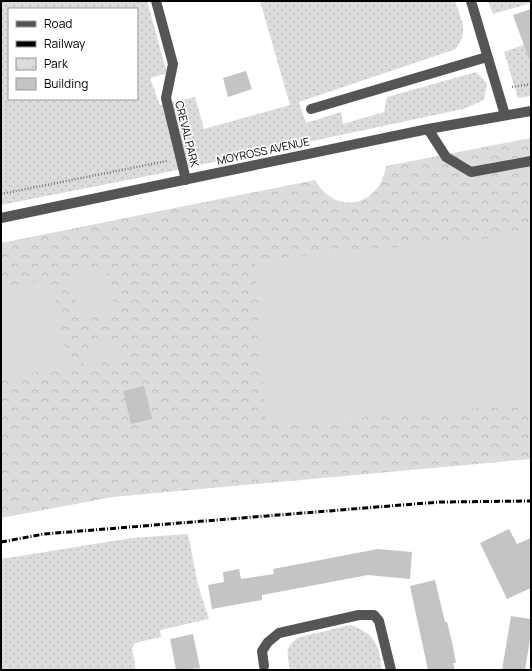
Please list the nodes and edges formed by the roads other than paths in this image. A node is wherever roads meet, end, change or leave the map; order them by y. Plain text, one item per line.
1 (156, 1) edge
2 (471, 1) edge
3 (488, 57) junction
4 (311, 110) dead end
5 (531, 111) edge
6 (505, 115) junction
7 (428, 129) junction
8 (531, 161) edge
9 (186, 180) junction
10 (1, 218) edge
11 (264, 666) dead end
12 (391, 670) edge

1 - 9 street, CREVAL PARK
2 - 3 street
3 - 4 street
3 - 6 street
5 - 6 street, MOYROSS AVENUE
6 - 7 street, MOYROSS AVENUE
7 - 8 street
7 - 9 street, MOYROSS AVENUE
9 - 10 street, MOYROSS AVENUE
11 - 12 street

